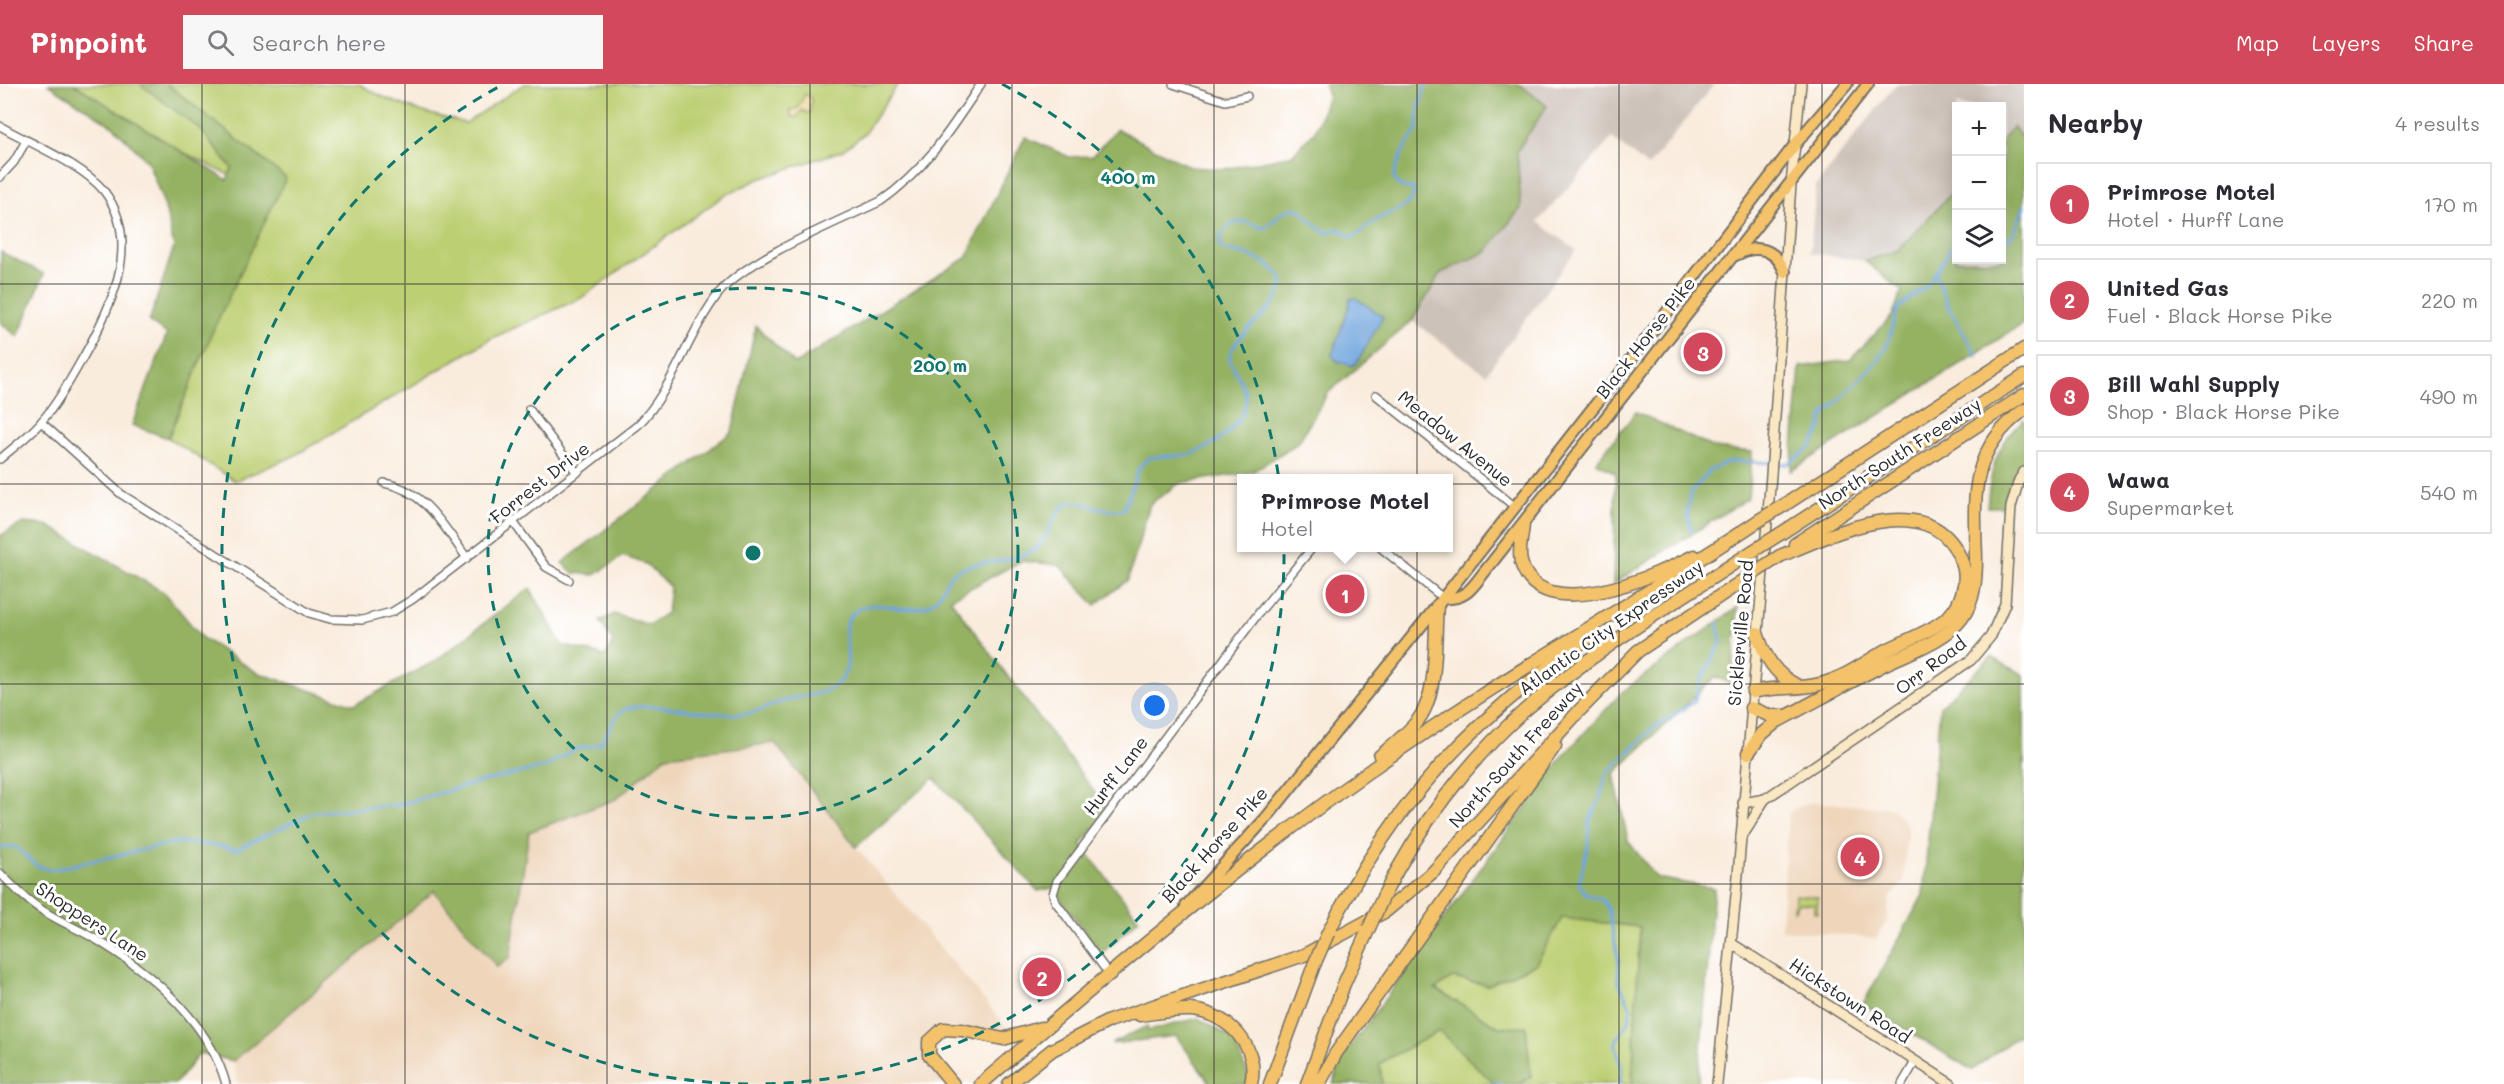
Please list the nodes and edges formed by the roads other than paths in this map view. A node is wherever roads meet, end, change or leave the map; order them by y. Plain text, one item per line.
1 (981, 84) edge
2 (1173, 84) edge
3 (1801, 84) edge
4 (1847, 84) edge
5 (1868, 84) edge
6 (1247, 96) dead end
7 (0, 126) edge
8 (26, 141) junction
9 (1797, 142) junction
10 (0, 177) edge
11 (1791, 183) junction
12 (1730, 258) junction
13 (1785, 272) junction
14 (2024, 348) edge
15 (1622, 371) junction
16 (2024, 376) edge
17 (1635, 381) junction
18 (1376, 395) dead end
19 (2024, 395) edge
20 (529, 409) dead end
21 (2024, 410) edge
22 (41, 422) junction
23 (0, 459) edge
24 (2024, 472) edge
25 (577, 473) junction
26 (1539, 475) junction
27 (384, 483) dead end
28 (1552, 486) junction
29 (1514, 506) junction
30 (1758, 521) junction
31 (514, 523) junction
32 (1523, 525) junction
33 (1309, 552) edge
34 (1385, 552) edge
35 (1780, 556) junction
36 (467, 558) junction
37 (1672, 579) junction
38 (569, 580) dead end
39 (1440, 602) junction
40 (1757, 633) junction
41 (1799, 687) junction
42 (1753, 692) junction
43 (1751, 708) junction
44 (1580, 710) junction
45 (1789, 715) junction
46 (1748, 753) junction
47 (1765, 800) junction
48 (1327, 802) junction
49 (1743, 803) junction
50 (1741, 837) junction
51 (0, 873) edge
52 (1173, 918) junction
53 (1731, 943) junction
54 (1108, 973) junction
55 (1109, 1021) junction
56 (1048, 1026) junction
57 (1915, 1062) junction
58 (226, 1084) edge
59 (953, 1084) edge
60 (981, 1084) edge
61 (1008, 1084) edge
62 (1251, 1084) edge
63 (1269, 1084) edge
64 (1307, 1084) edge
65 (1319, 1084) edge
66 (1717, 1084) edge
67 (1902, 1084) edge
68 (1952, 1084) edge

1 - 25 street, Forrest Drive
2 - 6 street
3 - 9 main road, Sicklerville Road
4 - 9 main road, Black Horse Pike
5 - 11 main road, Black Horse Pike
7 - 8 street
8 - 10 street
8 - 22 street
9 - 11 main road, Sicklerville Road
9 - 15 main road, Black Horse Pike
11 - 12 main road, Black Horse Pike
11 - 13 main road, Sicklerville Road
12 - 13 main road
12 - 17 main road, Black Horse Pike
13 - 40 main road, Sicklerville Road
14 - 30 highway, North-South Freeway, bridge
15 - 17 main road
15 - 26 main road, Black Horse Pike
16 - 64 highway, Atlantic City Expressway, bridge
17 - 28 main road, Black Horse Pike
18 - 29 street, Meadow Avenue
19 - 35 highway, North-South Freeway
20 - 25 street
21 - 45 highway
22 - 23 street
22 - 36 street, Forrest Drive
24 - 47 main road, Orr Road
25 - 31 street, Forrest Drive
26 - 28 main road
26 - 29 main road, Black Horse Pike
27 - 36 street
28 - 32 main road, Black Horse Pike
29 - 39 main road, Black Horse Pike
30 - 32 highway
30 - 37 highway, North-South Freeway
31 - 36 street, Forrest Drive
31 - 38 street
32 - 39 main road, Black Horse Pike
33 - 54 street, Hurff Lane
34 - 39 street
35 - 41 highway
35 - 44 highway, North-South Freeway, bridge
37 - 48 highway, North-South Freeway
37 - 63 highway, Atlantic City Expressway, bridge
39 - 48 highway
39 - 52 main road, Black Horse Pike
40 - 41 highway
40 - 42 main road, Sicklerville Road
41 - 42 highway
42 - 43 main road, Sicklerville Road
43 - 45 highway
43 - 46 main road, Sicklerville Road
44 - 55 highway, North-South Freeway
44 - 65 highway
45 - 46 highway
46 - 49 main road, Sicklerville Road
47 - 49 main road, Orr Road
47 - 50 main road
48 - 52 highway, North-South Freeway
49 - 50 main road, Sicklerville Road
50 - 53 main road, Sicklerville Road
51 - 58 street, Shoppers Lane
52 - 54 highway, Black Horse Pike
53 - 57 main road, Hickstown Road
53 - 66 main road, Sicklerville Road
54 - 56 highway, Black Horse Pike
55 - 61 highway, North-South Freeway
55 - 62 highway
56 - 59 highway
56 - 60 highway, Black Horse Pike
57 - 67 street
57 - 68 main road, Hickstown Road

